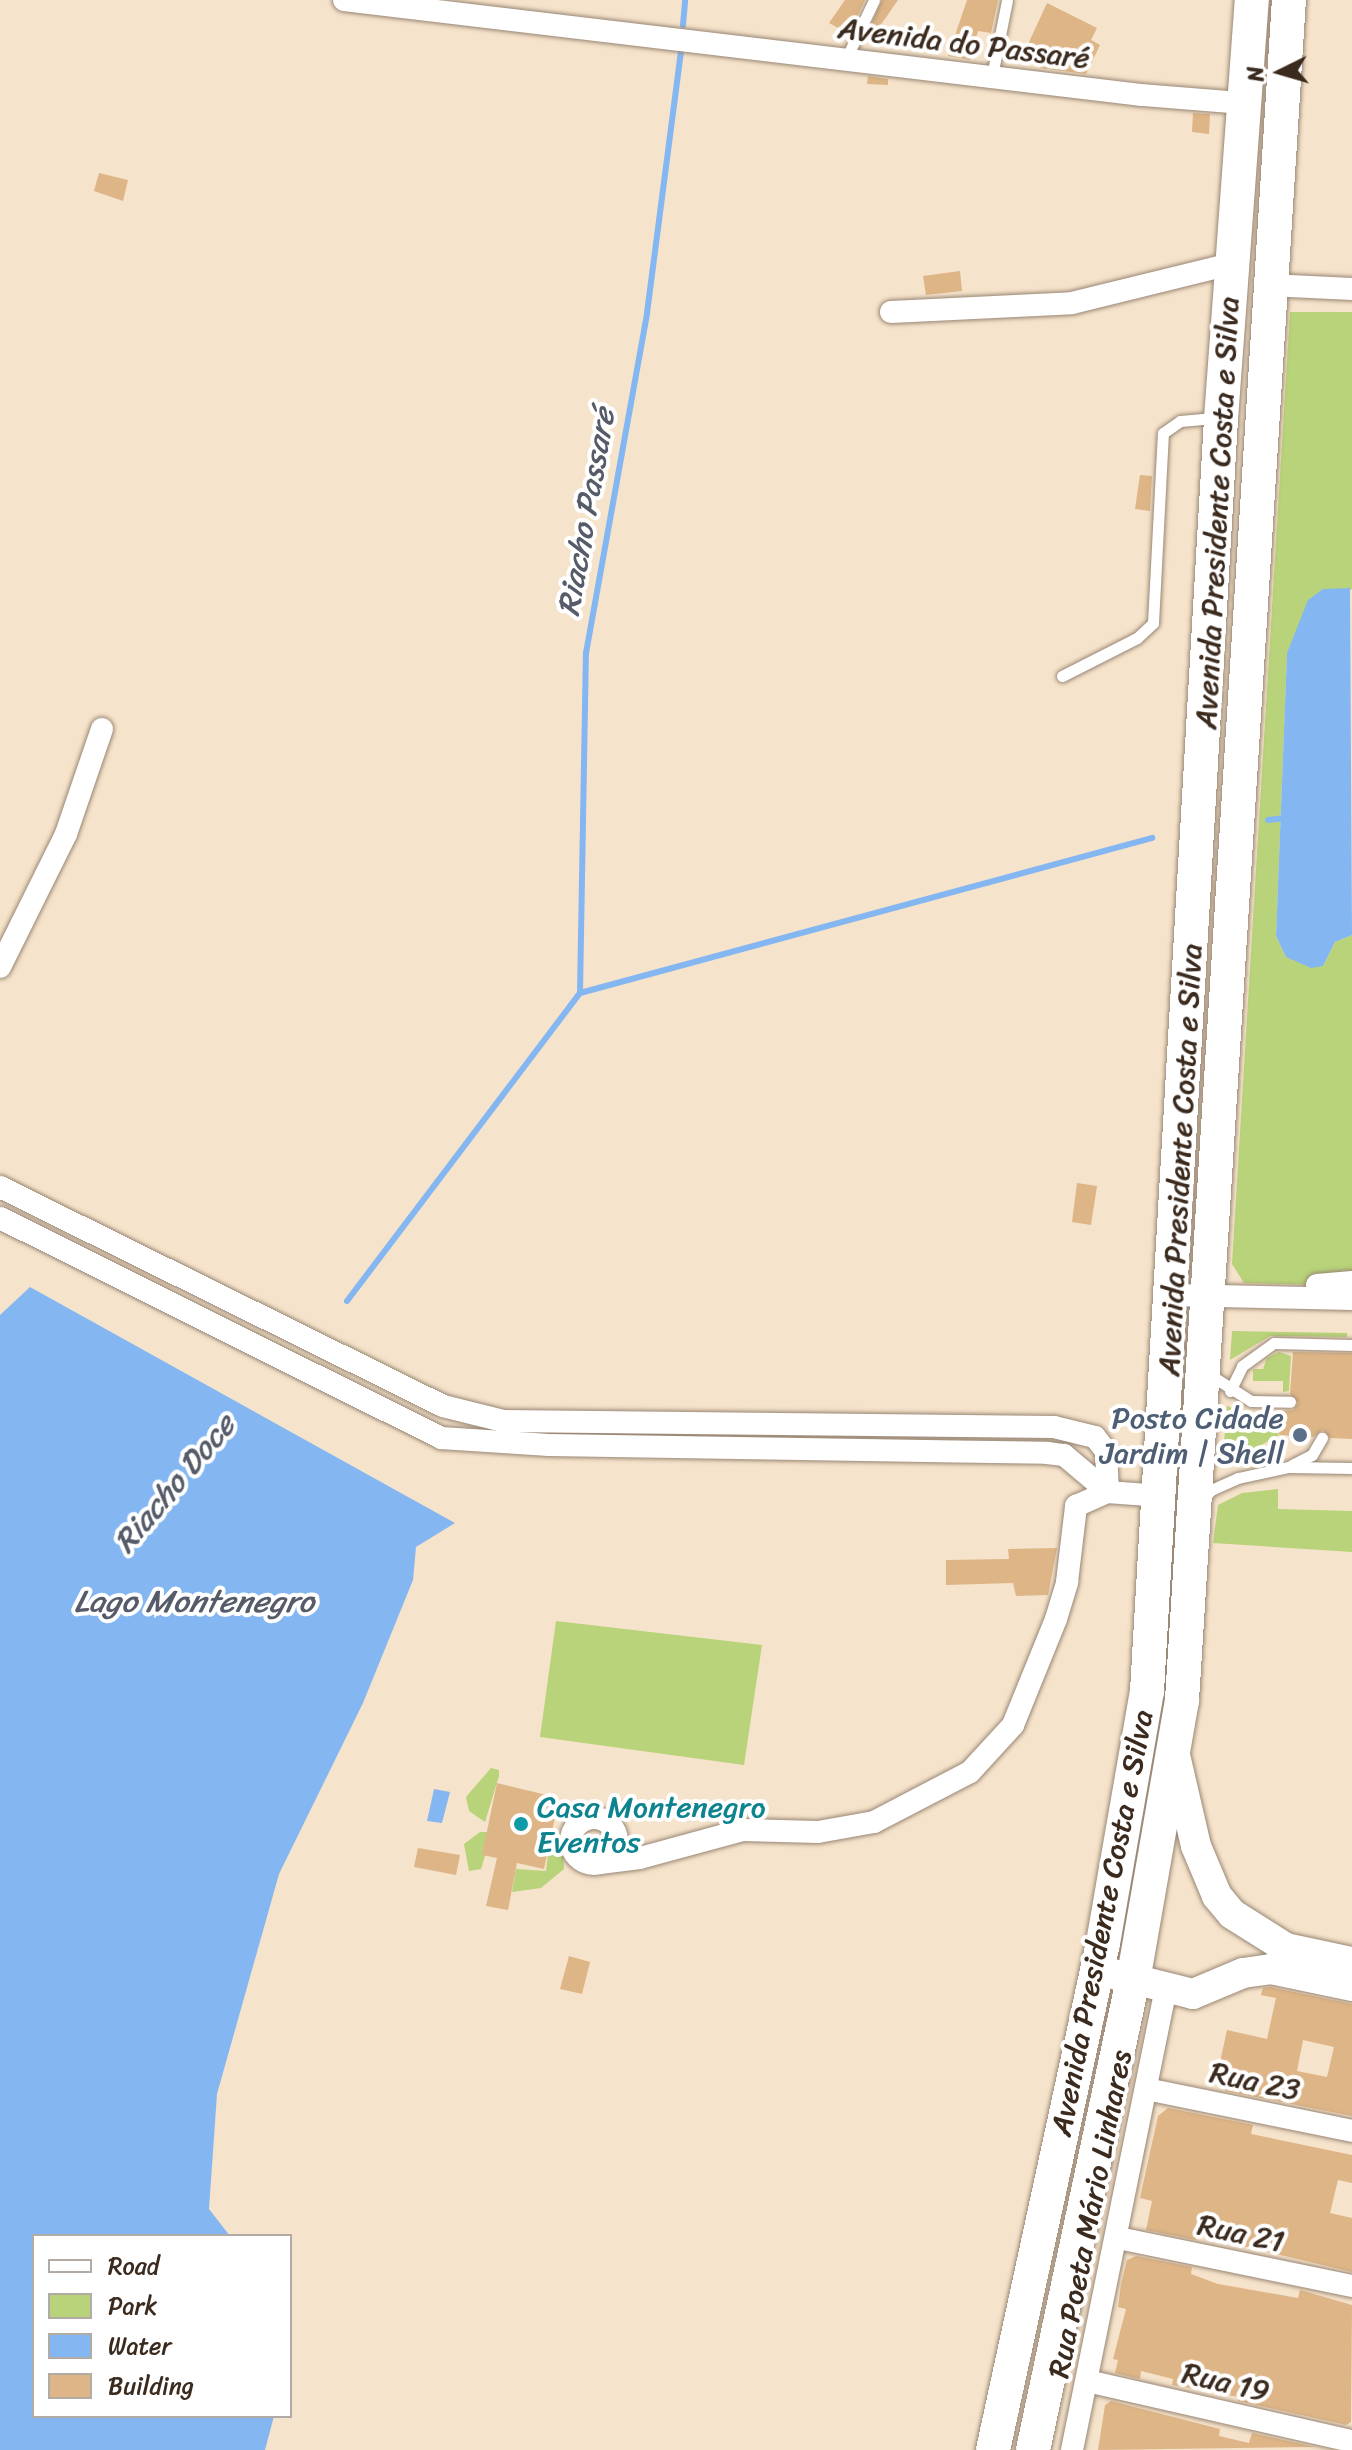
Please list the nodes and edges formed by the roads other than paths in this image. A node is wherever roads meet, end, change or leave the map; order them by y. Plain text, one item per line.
1 (344, 0) edge
2 (874, 0) edge
3 (1007, 0) edge
4 (1252, 0) edge
5 (1289, 0) edge
6 (846, 59) junction
7 (992, 76) junction
8 (1242, 103) junction
9 (1231, 264) junction
10 (1269, 285) junction
11 (1352, 289) edge
12 (891, 312) dead end
13 (1263, 392) junction
14 (1221, 417) junction
15 (1261, 446) junction
16 (1062, 676) dead end
17 (102, 729) dead end
18 (0, 967) edge
19 (0, 1187) edge
20 (0, 1218) edge
21 (1352, 1282) edge
22 (1244, 1283) dead end
23 (1173, 1295) junction
24 (1210, 1295) junction
25 (1352, 1299) edge
26 (1352, 1345) edge
27 (1217, 1381) junction
28 (1290, 1402) dead end
29 (1322, 1438) dead end
30 (1288, 1467) junction
31 (1352, 1468) edge
32 (1108, 1492) junction
33 (1161, 1496) junction
34 (1197, 1507) junction
35 (1175, 1755) junction
36 (600, 1863) dead end
37 (1352, 1962) edge
38 (1097, 1970) junction
39 (1134, 1977) junction
40 (1352, 1986) edge
41 (1166, 1990) junction
42 (1146, 2089) junction
43 (1352, 2131) edge
44 (1118, 2238) junction
45 (1352, 2286) edge
46 (1087, 2381) junction
47 (996, 2434) edge
48 (1036, 2438) edge
49 (1352, 2441) edge
50 (1072, 2450) edge

1 - 6 street, Avenida do Passaré
2 - 6 lane
3 - 7 lane
4 - 8 main road, Avenida Presidente Costa e Silva
5 - 10 main road, Avenida Presidente Costa e Silva
6 - 7 street, Avenida do Passaré
7 - 8 street, Avenida do Passaré
8 - 9 main road, Avenida Presidente Costa e Silva
9 - 12 street
9 - 14 main road, Avenida Presidente Costa e Silva
10 - 11 street
10 - 13 main road, Avenida Presidente Costa e Silva
13 - 14 main road
13 - 15 main road, Avenida Presidente Costa e Silva
14 - 15 main road
14 - 16 lane
14 - 23 main road, Avenida Presidente Costa e Silva
15 - 24 main road, Avenida Presidente Costa e Silva
17 - 18 street
19 - 32 street
20 - 32 street
21 - 22 street
23 - 24 street
23 - 33 main road, Avenida Presidente Costa e Silva
24 - 25 street
24 - 27 main road, Avenida Presidente Costa e Silva
26 - 27 lane
27 - 28 lane
27 - 34 main road, Avenida Presidente Costa e Silva
29 - 30 lane
30 - 31 lane
30 - 34 lane
32 - 33 street
32 - 36 street
33 - 38 main road, Avenida Presidente Costa e Silva
34 - 35 main road, Avenida Presidente Costa e Silva
35 - 37 street
35 - 39 main road, Avenida Presidente Costa e Silva
38 - 39 street
38 - 47 main road, Avenida Presidente Costa e Silva
39 - 41 street
39 - 48 main road, Avenida Presidente Costa e Silva
40 - 41 street
41 - 42 street, Rua Poeta Mário Linhares
42 - 43 street, Rua 23
42 - 44 street, Rua Poeta Mário Linhares
44 - 45 street, Rua 21
44 - 46 street, Rua Poeta Mário Linhares
46 - 49 street, Rua 19
46 - 50 street, Rua Poeta Mário Linhares
47 - 48 main road

